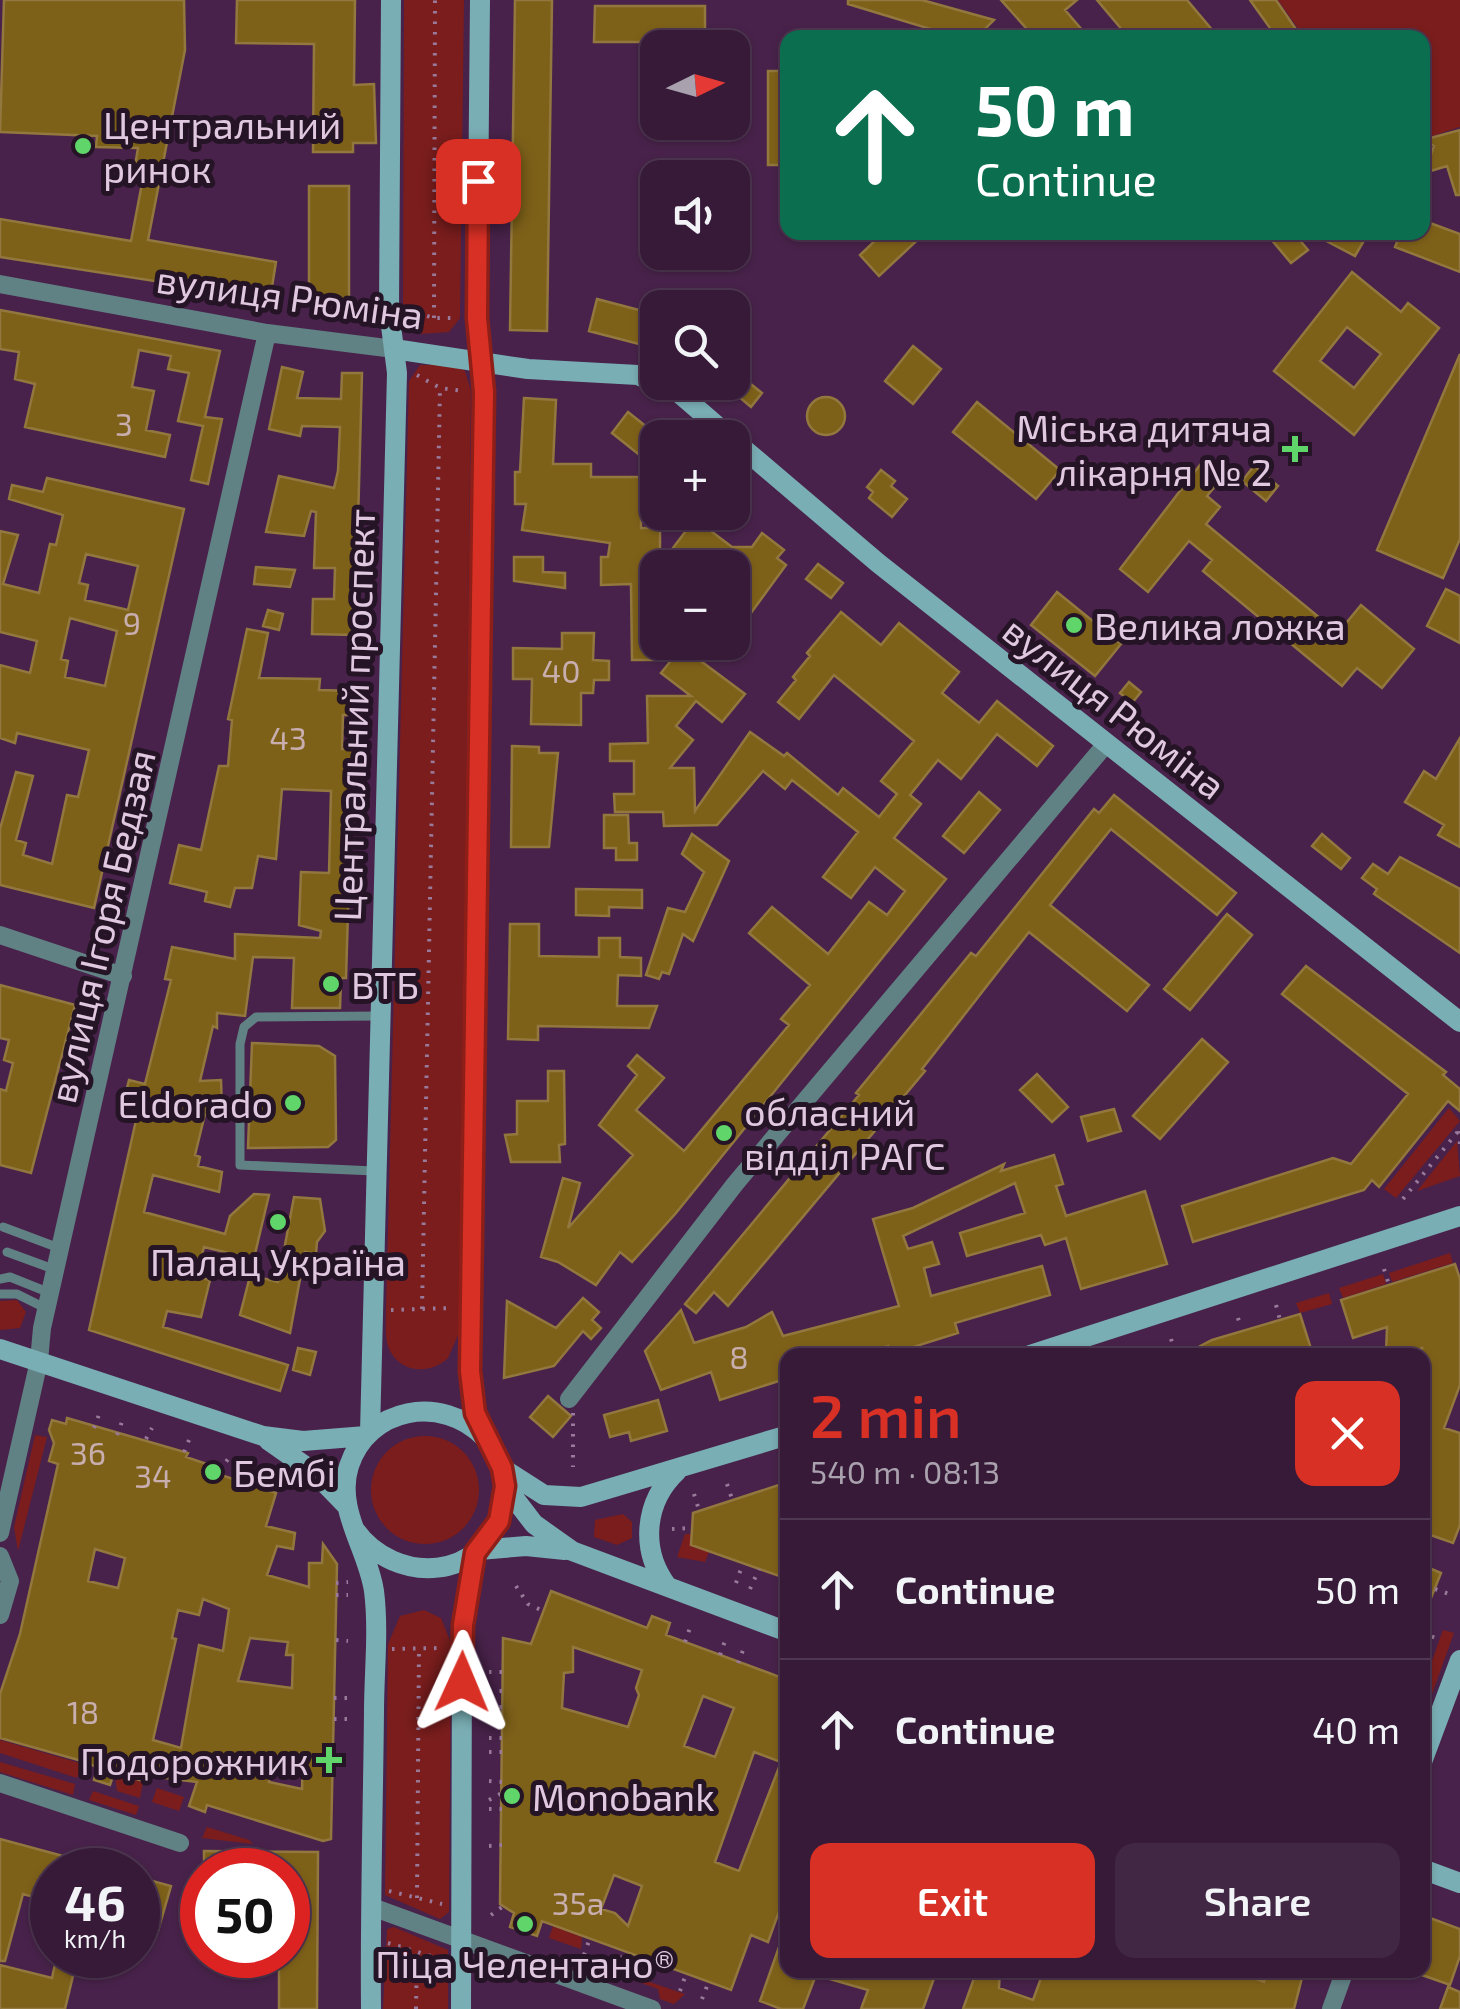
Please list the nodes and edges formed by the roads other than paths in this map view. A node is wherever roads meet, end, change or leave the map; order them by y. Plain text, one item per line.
1 (392, 0) edge
2 (480, 0) edge
3 (0, 284) edge
4 (267, 332) junction
5 (394, 349) junction
6 (481, 361) junction
7 (711, 420) edge
8 (750, 453) edge
9 (1106, 744) junction
10 (0, 935) edge
11 (123, 976) junction
12 (380, 1016) junction
13 (1460, 1022) edge
14 (377, 1171) junction
15 (1460, 1216) edge
16 (3, 1227) dead end
17 (61, 1248) junction
18 (7, 1252) dead end
19 (56, 1270) junction
20 (0, 1279) edge
21 (0, 1294) edge
22 (48, 1301) junction
23 (1052, 1348) edge
24 (0, 1349) edge
25 (40, 1361) junction
26 (569, 1399) road end
27 (368, 1434) junction
28 (263, 1436) junction
29 (780, 1438) edge
30 (488, 1442) junction
31 (677, 1471) junction
32 (503, 1477) junction
33 (346, 1506) junction
34 (355, 1530) junction
35 (0, 1533) edge
36 (477, 1551) junction
37 (572, 1551) junction
38 (0, 1556) edge
39 (666, 1586) junction
40 (0, 1615) edge
41 (780, 1629) edge
42 (1460, 1660) edge
43 (1430, 1741) edge
44 (0, 1783) edge
45 (180, 1843) dead end
46 (1430, 1872) edge
47 (1460, 1883) edge
48 (372, 1907) junction
49 (461, 1939) junction
50 (1341, 1978) edge
51 (370, 2009) edge
52 (461, 2009) edge
53 (652, 2009) edge
54 (1331, 2009) edge

1 - 5 main road, Центральний проспект
2 - 6 main road
3 - 4 street, вулиця Рюміна
4 - 5 street, вулиця Рюміна
4 - 11 street, вулиця Ігоря Бедзая
5 - 6 main road, вулиця Рюміна
5 - 12 main road, Центральний проспект
6 - 7 main road, вулиця Рюміна
6 - 30 main road
8 - 9 main road, вулиця Рюміна
9 - 13 main road, вулиця Рюміна
9 - 26 street
10 - 11 street
11 - 17 street, вулиця Ігоря Бедзая
12 - 14 main road, Центральний проспект
12 - 14 lane
14 - 27 main road, Центральний проспект
15 - 23 main road
16 - 17 lane
17 - 19 street, вулиця Ігоря Бедзая
18 - 19 lane
19 - 22 street, вулиця Ігоря Бедзая
20 - 22 lane
21 - 22 lane
22 - 25 street, вулиця Ігоря Бедзая
24 - 25 main road
25 - 28 main road
25 - 35 street, вулиця Ігоря Бедзая
27 - 28 main road
27 - 30 main road
27 - 33 main road
28 - 33 main road
29 - 31 main road
30 - 32 main road
31 - 32 main road
31 - 39 main road
32 - 36 main road
32 - 37 main road
33 - 34 main road
34 - 36 main road
34 - 48 main road
36 - 37 main road
36 - 49 main road
37 - 39 main road
38 - 40 street
39 - 41 main road
42 - 43 main road
44 - 45 street
46 - 47 main road
48 - 49 street
48 - 51 main road
49 - 52 main road
49 - 53 street
50 - 54 street

